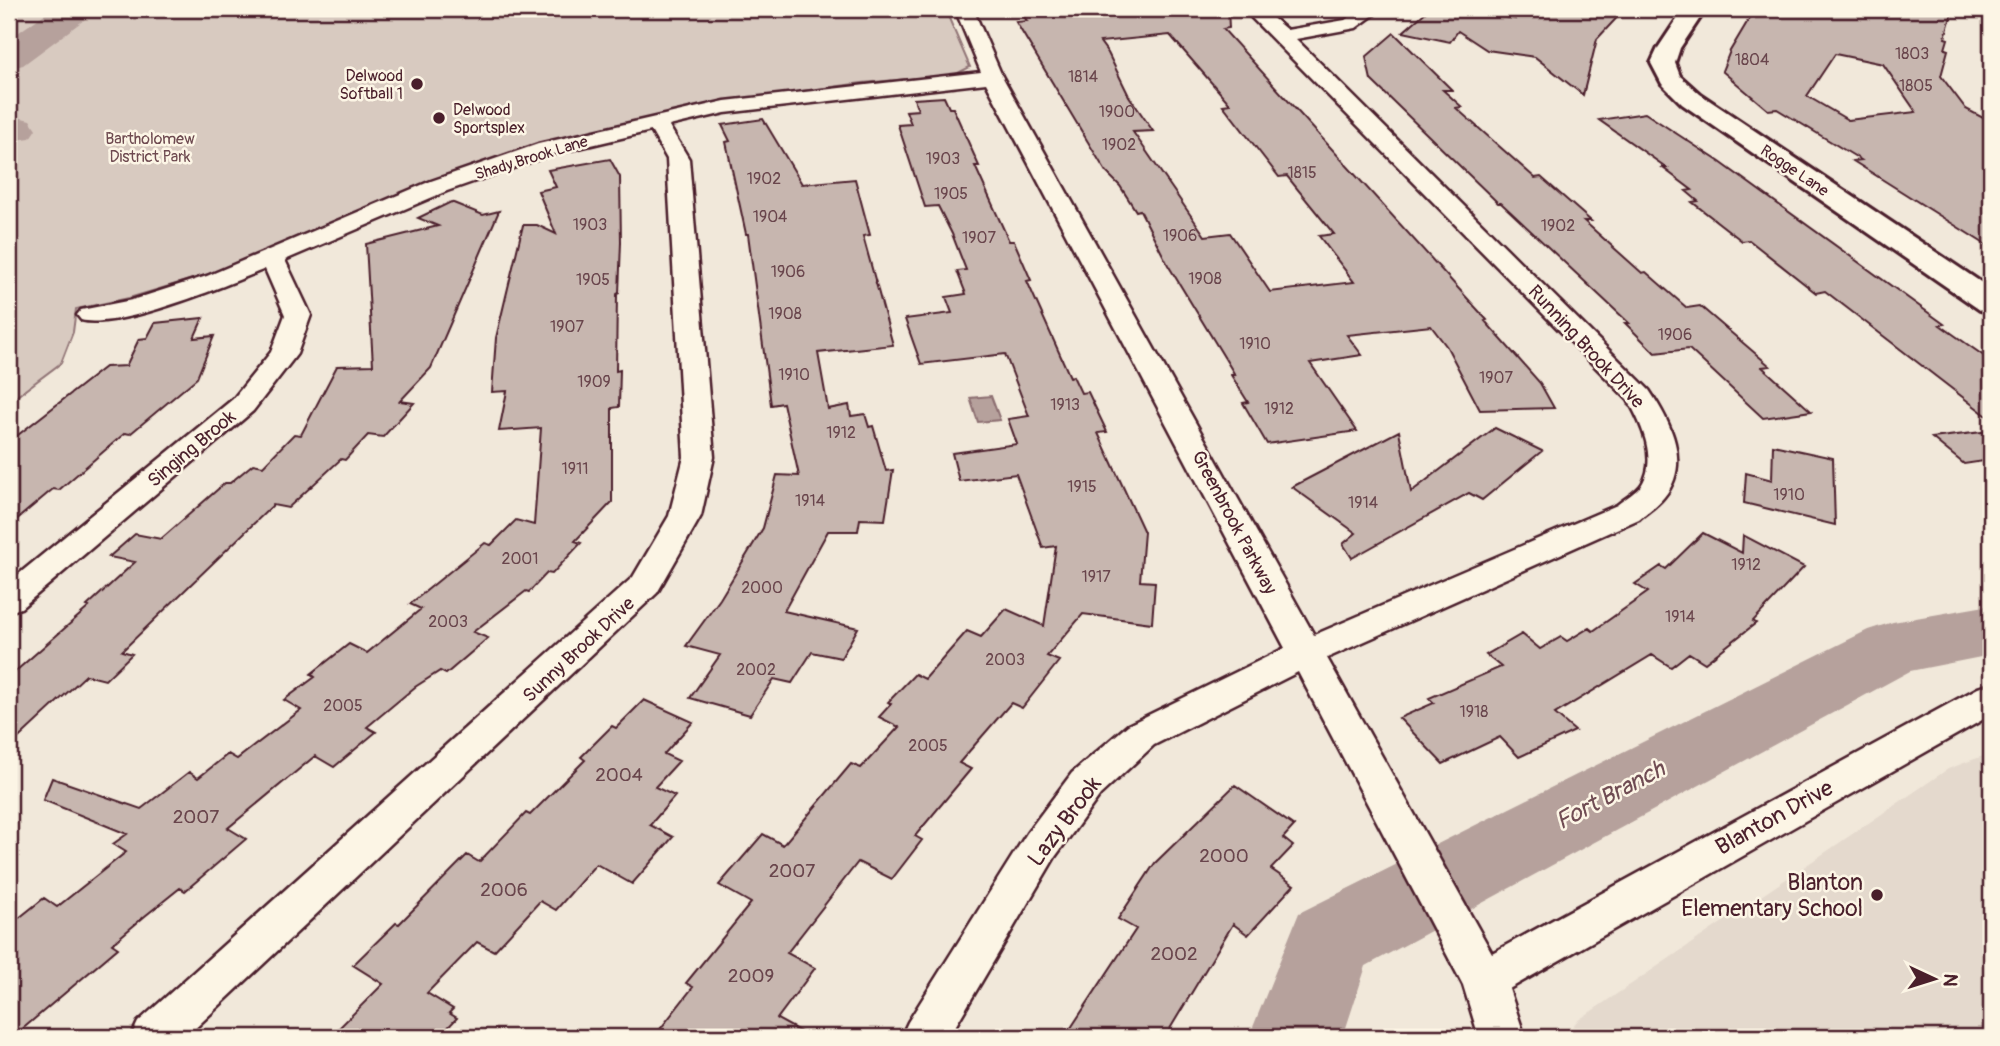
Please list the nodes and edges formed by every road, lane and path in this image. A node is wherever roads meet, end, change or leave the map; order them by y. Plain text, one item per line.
1 (964, 9) edge
2 (1252, 9) edge
3 (1373, 9) edge
4 (1695, 9) edge
5 (1283, 36) junction
6 (992, 76) junction
7 (656, 122) junction
8 (272, 258) junction
9 (1991, 303) edge
10 (90, 315) dead end
11 (9, 600) edge
12 (1306, 653) junction
13 (1991, 698) edge
14 (1484, 980) junction
15 (154, 1037) edge
16 (924, 1037) edge
17 (1502, 1037) edge

1 - 6 street, Greenbrook Parkway
2 - 5 street, Running Brook Drive
3 - 5 street
4 - 9 street, Rogge Lane
5 - 12 street, Running Brook Drive
6 - 7 street, Shady Brook Lane
6 - 12 street, Greenbrook Parkway
7 - 8 street, Shady Brook Lane
7 - 15 street, Sunny Brook Drive
8 - 10 street, Shady Brook Lane
8 - 11 street, Singing Brook
12 - 14 street, Greenbrook Parkway
12 - 16 street, Lazy Brook
13 - 14 street, Blanton Drive
14 - 17 street, Greenbrook Parkway

